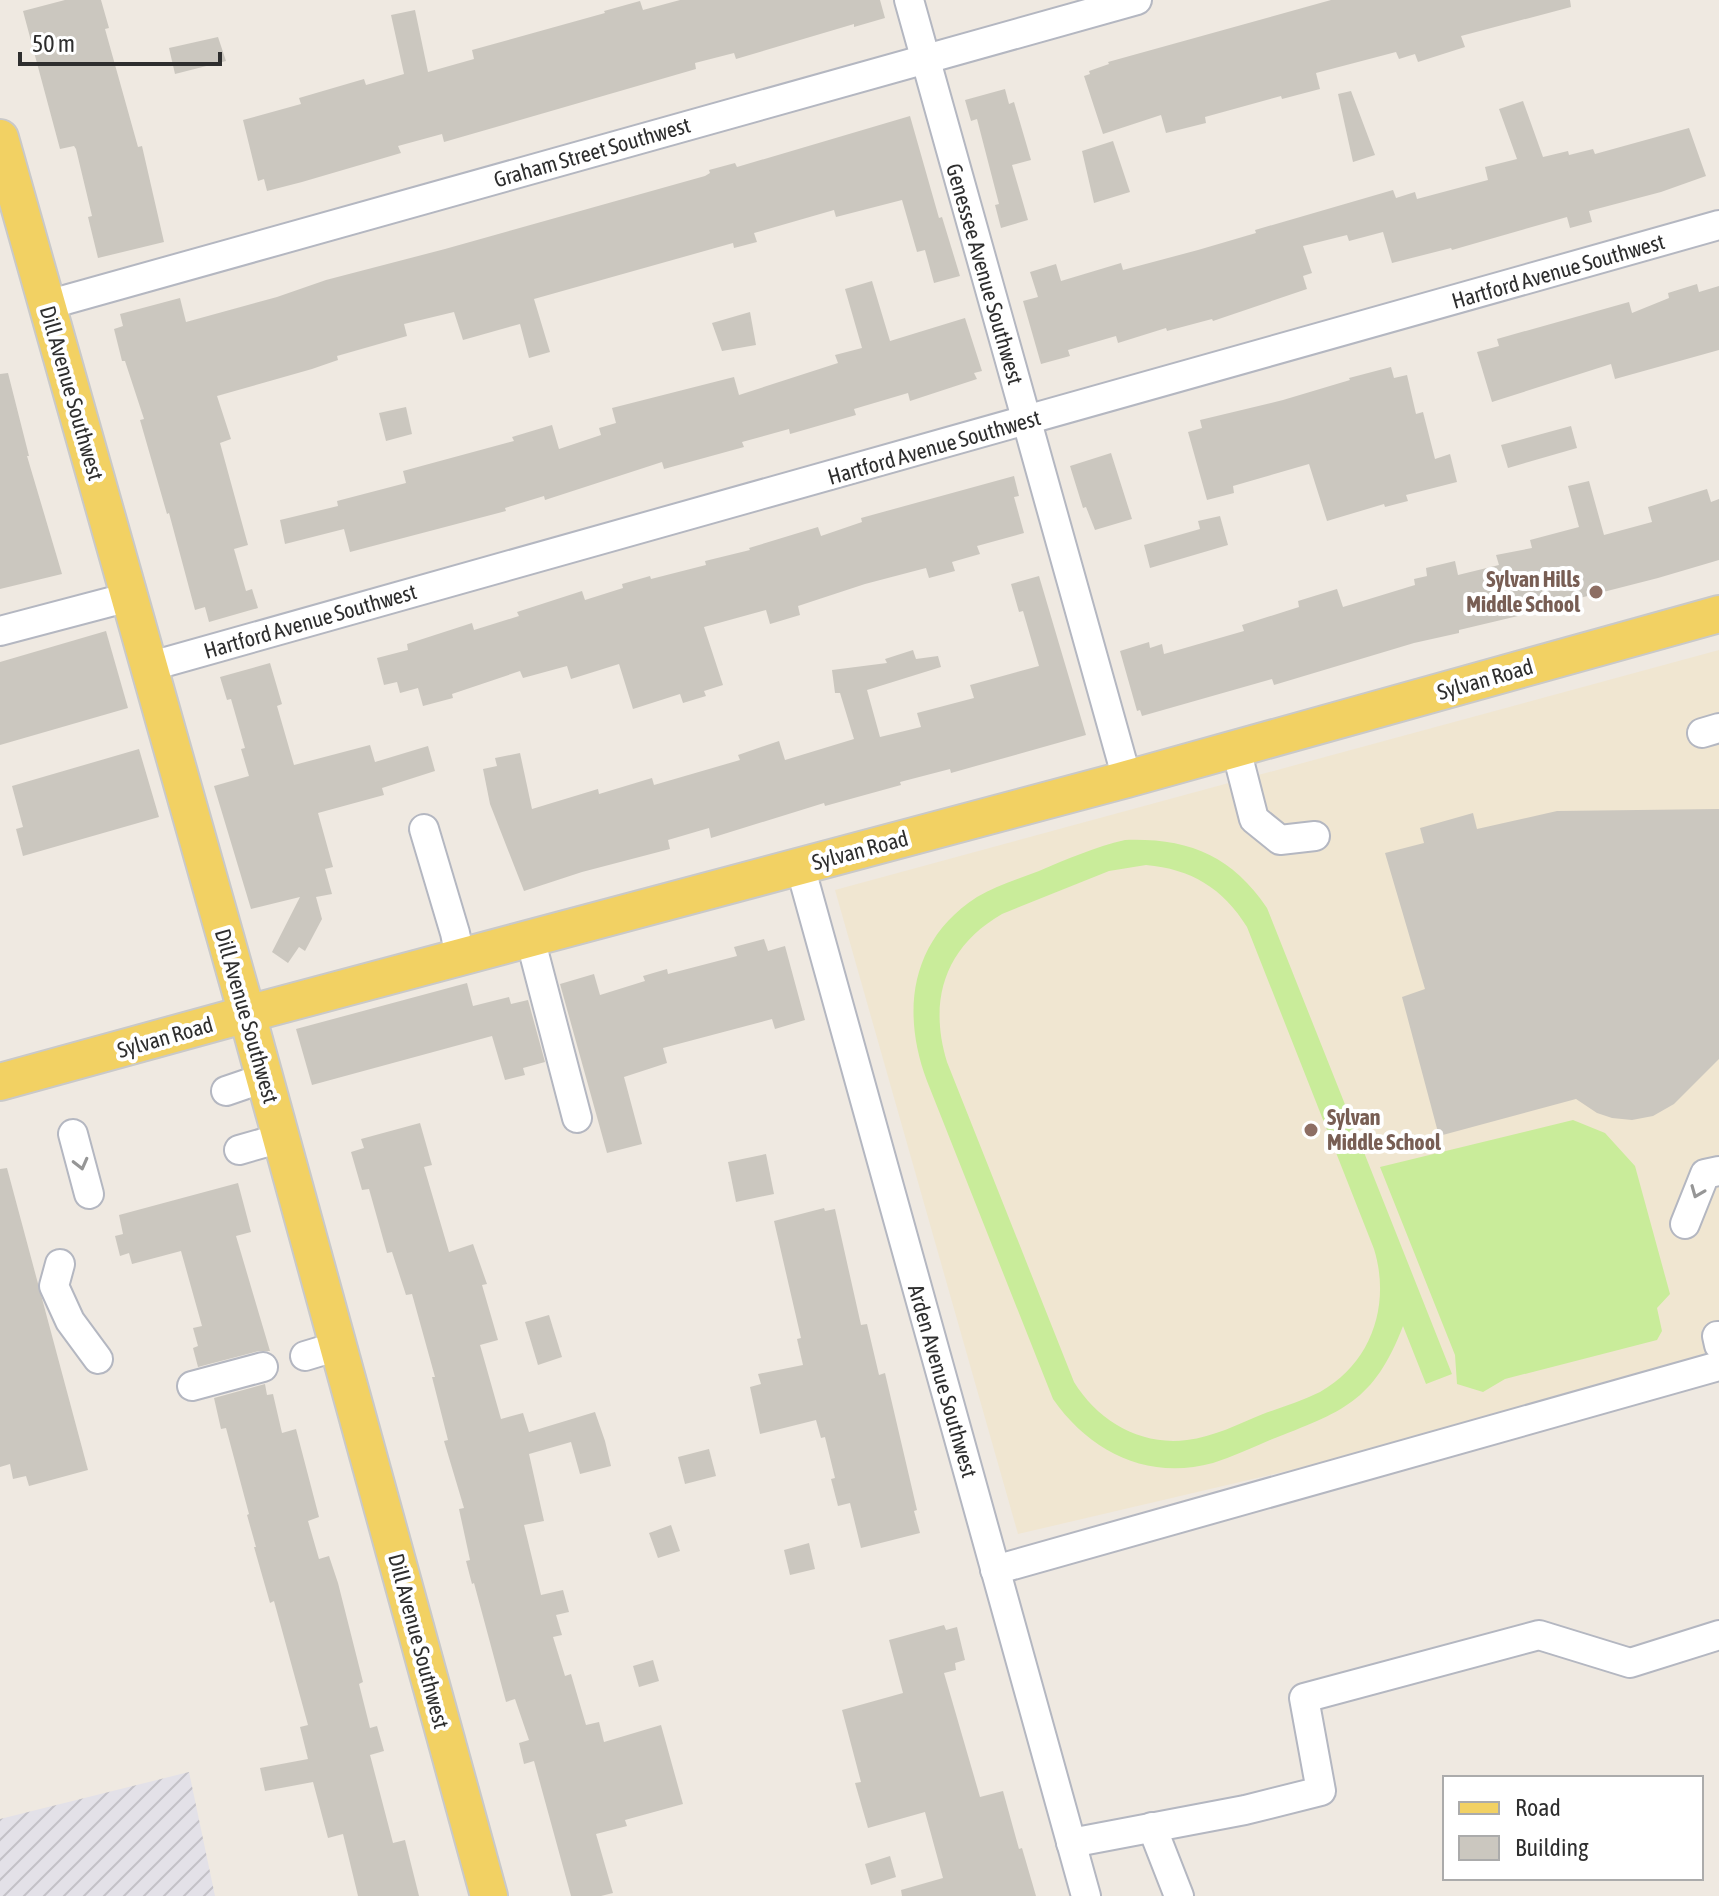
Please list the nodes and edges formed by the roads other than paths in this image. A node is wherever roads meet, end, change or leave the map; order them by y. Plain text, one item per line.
1 (909, 0) edge
2 (1137, 0) edge
3 (925, 59) junction
4 (0, 138) edge
5 (1719, 225) edge
6 (47, 305) junction
7 (1026, 421) junction
8 (129, 597) junction
9 (1719, 614) edge
10 (0, 631) edge
11 (148, 667) junction
12 (1236, 749) junction
13 (1127, 779) junction
14 (424, 829) dead end
15 (1315, 836) dead end
16 (800, 866) junction
17 (530, 938) junction
18 (460, 957) junction
19 (247, 1014) junction
20 (264, 1078) junction
21 (0, 1082) edge
22 (226, 1091) dead end
23 (577, 1118) dead end
24 (73, 1134) dead end
25 (281, 1138) junction
26 (239, 1150) dead end
27 (1719, 1171) edge
28 (89, 1194) dead end
29 (1685, 1224) dead end
30 (60, 1264) dead end
31 (98, 1359) dead end
32 (1719, 1366) edge
33 (263, 1367) dead end
34 (192, 1386) dead end
35 (995, 1570) junction
36 (1719, 1635) edge
37 (1152, 1827) junction
38 (1071, 1843) junction
39 (489, 1896) edge
40 (1086, 1896) edge
41 (1179, 1896) edge

1 - 3 street, Genessee Avenue Southwest
2 - 3 street, Graham Street Southwest
3 - 6 street, Graham Street Southwest
3 - 7 street, Genessee Avenue Southwest
4 - 6 main road, Dill Avenue Southwest
5 - 7 street, Hartford Avenue Southwest
6 - 8 main road, Dill Avenue Southwest
7 - 11 street, Hartford Avenue Southwest
7 - 13 street, Genessee Avenue Southwest
8 - 10 street
8 - 11 main road, Dill Avenue Southwest
9 - 12 main road, Sylvan Road
11 - 19 main road, Dill Avenue Southwest
12 - 13 main road, Sylvan Road
12 - 15 street
13 - 16 main road, Sylvan Road
14 - 18 street
16 - 17 main road, Sylvan Road
16 - 35 street, Arden Avenue Southwest
17 - 18 main road, Sylvan Road
17 - 23 street
18 - 19 main road, Sylvan Road
19 - 20 main road, Dill Avenue Southwest
19 - 21 main road, Sylvan Road
20 - 22 street
20 - 25 main road, Dill Avenue Southwest
24 -> 28 street
25 - 26 street
25 - 39 main road, Dill Avenue Southwest
27 -> 29 street
30 - 31 street
32 - 35 street
33 - 34 street
35 - 38 street, Arden Avenue Southwest
36 - 37 street
37 - 38 street
37 - 41 street
38 - 40 street, Arden Avenue Southwest

